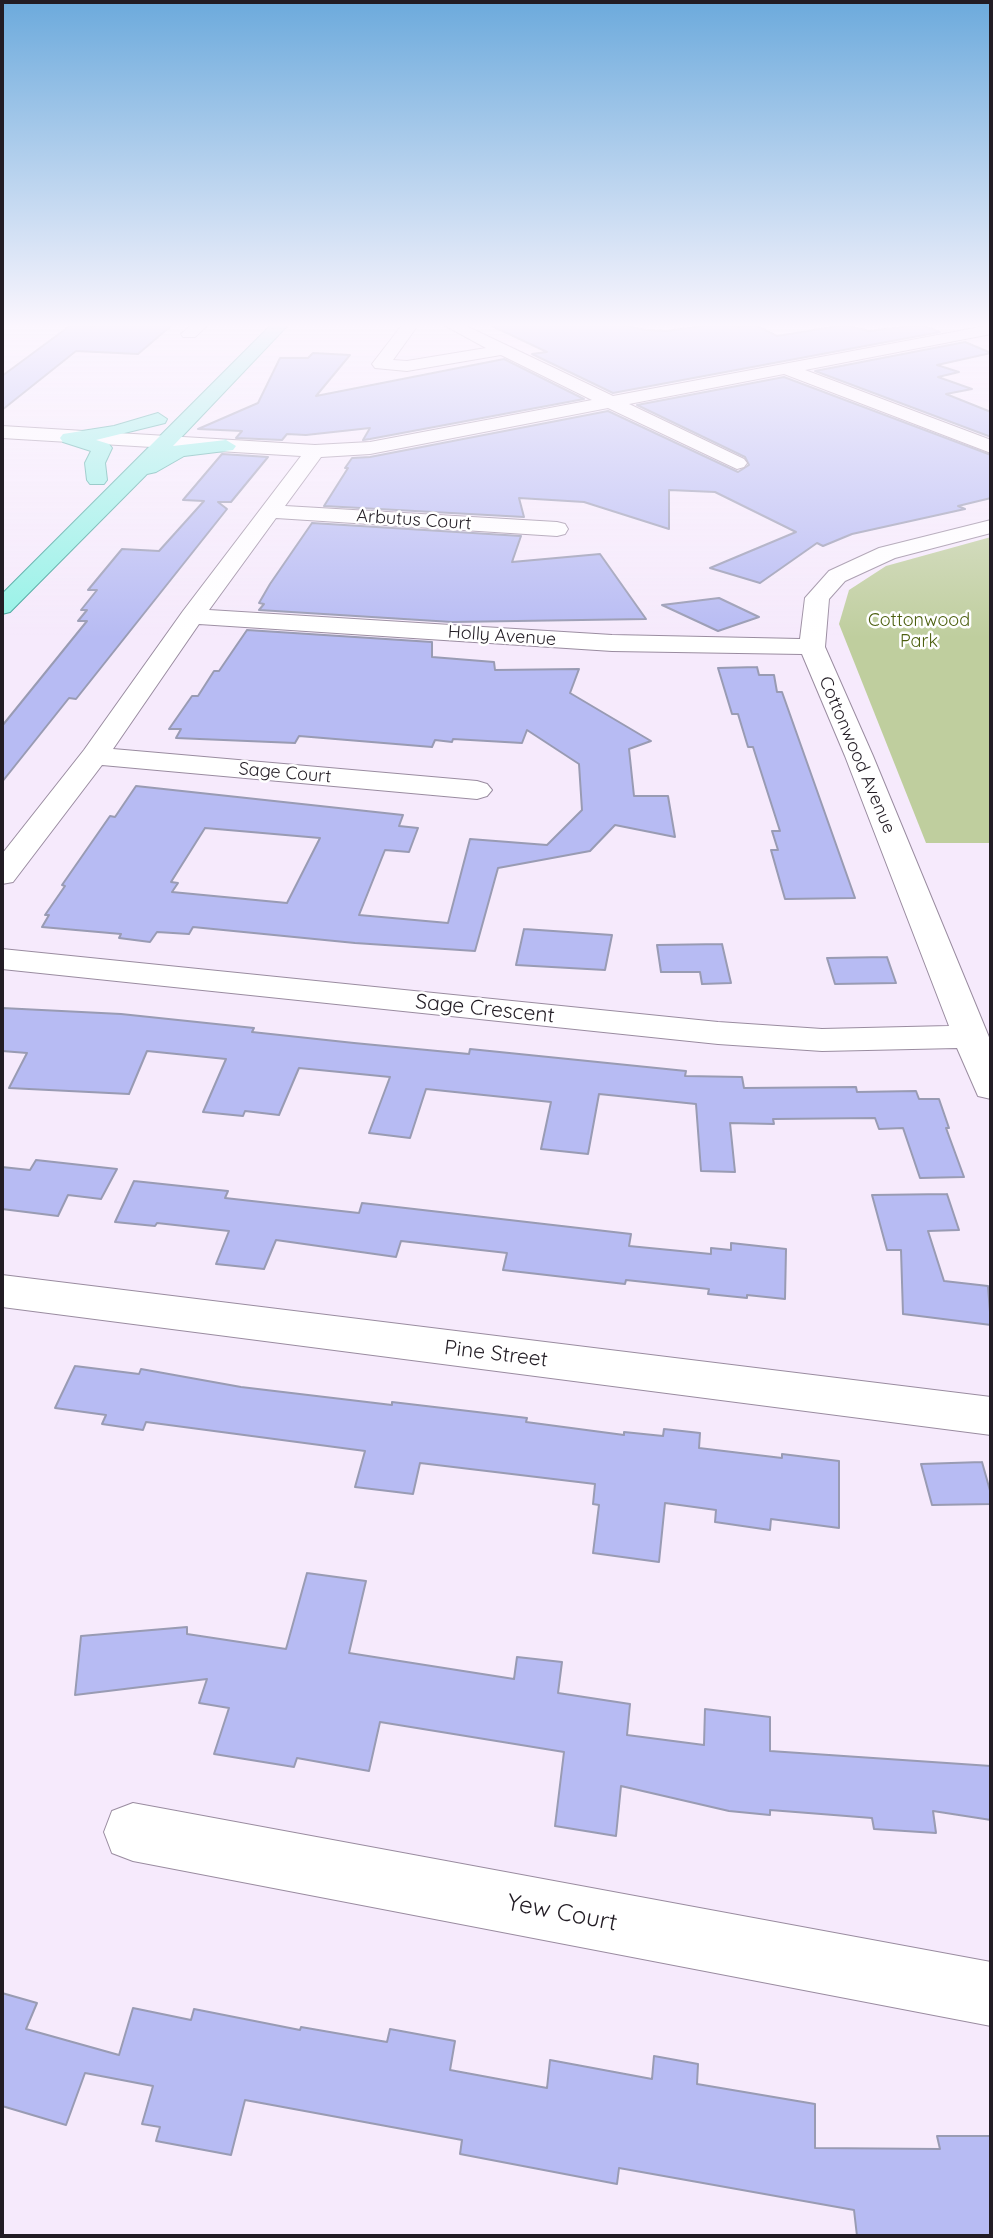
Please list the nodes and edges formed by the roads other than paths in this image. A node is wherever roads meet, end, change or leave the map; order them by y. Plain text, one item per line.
1 (117, 429) edge
2 (148, 429) edge
3 (179, 429) edge
4 (191, 429) edge
5 (470, 429) edge
6 (669, 429) edge
7 (945, 429) edge
8 (2, 432) edge
9 (70, 438) junction
10 (136, 441) junction
11 (167, 442) junction
12 (226, 446) junction
13 (991, 447) edge
14 (315, 451) junction
15 (737, 463) dead end
16 (97, 480) junction
17 (130, 480) junction
18 (78, 499) dead end
19 (270, 511) junction
20 (991, 526) edge
21 (557, 529) dead end
22 (2, 607) edge
23 (192, 616) junction
24 (812, 647) junction
25 (94, 756) junction
26 (477, 790) dead end
27 (2, 875) edge
28 (2, 959) edge
29 (970, 1037) junction
30 (991, 1087) edge
31 (2, 1291) edge
32 (991, 1416) edge
33 (133, 1832) dead end
34 (991, 1994) edge

1 - 9 main road
2 - 10 main road
3 - 11 main road
4 - 12 main road
5 - 14 street
6 - 15 street
7 - 13 street
8 - 9 street
9 - 10 street
9 - 16 main road
10 - 11 street
10 - 16 main road
11 - 12 street
11 - 17 main road
12 - 14 street
12 - 17 main road
14 - 19 street
16 - 18 main road
17 - 22 main road
19 - 21 street, Arbutus Court
19 - 23 street
20 - 24 street, Cottonwood Avenue
23 - 24 street, Holly Avenue
23 - 25 street
24 - 29 street, Cottonwood Avenue
25 - 26 street, Sage Court
25 - 27 street
28 - 29 street, Sage Crescent
29 - 30 street, Cottonwood Avenue
31 - 32 street, Pine Street
33 - 34 street, Yew Court

